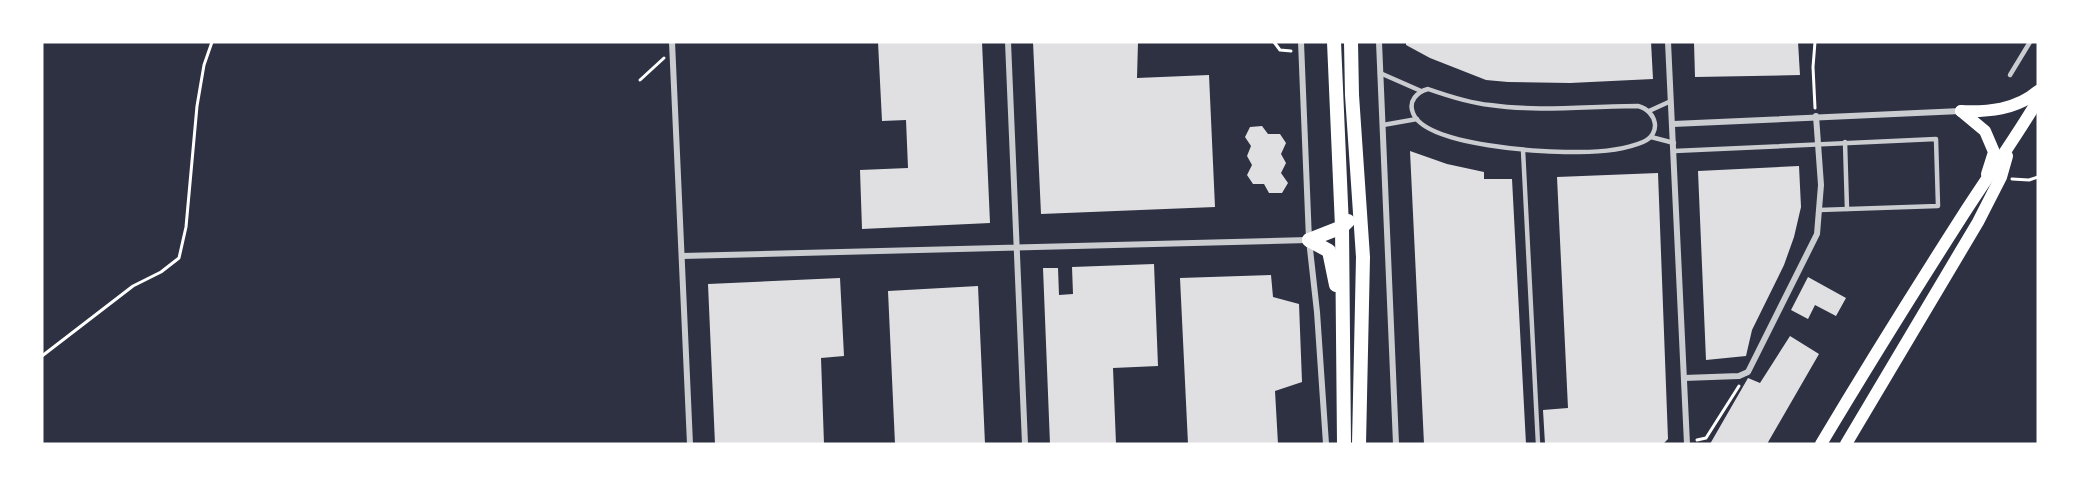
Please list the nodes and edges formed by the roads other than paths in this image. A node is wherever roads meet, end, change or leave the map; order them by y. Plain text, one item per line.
1 (672, 42) edge
2 (1008, 42) edge
3 (1301, 42) edge
4 (1334, 42) edge
5 (1351, 42) edge
6 (1379, 42) edge
7 (1668, 42) edge
8 (2030, 42) edge
9 (1380, 73) junction
10 (2010, 75) dead end
11 (1421, 91) junction
12 (2038, 92) edge
13 (1352, 95) junction
14 (2038, 100) edge
15 (1671, 101) junction
16 (1649, 111) junction
17 (1961, 111) junction
18 (1816, 116) junction
19 (1417, 119) junction
20 (1672, 124) junction
21 (1383, 125) junction
22 (1651, 137) junction
23 (1845, 142) junction
24 (1674, 143) junction
25 (1818, 143) junction
26 (2009, 149) junction
27 (1523, 150) junction
28 (1674, 151) junction
29 (1983, 184) junction
30 (1847, 209) junction
31 (1819, 210) junction
32 (1342, 226) junction
33 (1309, 240) junction
34 (1017, 249) junction
35 (682, 256) junction
36 (1342, 316) junction
37 (1684, 378) junction
38 (1359, 441) edge
39 (1823, 441) edge
40 (1687, 443) edge
41 (690, 444) edge
42 (1025, 444) edge
43 (1326, 444) edge
44 (1344, 444) edge
45 (1396, 444) edge
46 (1538, 444) edge
47 (1846, 444) edge

1 - 35 street
2 - 34 street
3 - 33 street
4 - 32 main road
5 - 13 main road
6 - 9 street
7 - 15 street
8 - 10 lane
9 - 11 lane
9 - 21 street
11 - 16 lane
11 - 19 lane
12 - 17 main road
13 - 32 main road
13 - 38 main road
14 - 26 main road
15 - 16 lane
15 - 20 street
16 - 22 lane
17 - 18 street
17 - 29 main road
18 - 20 street
18 - 25 street
19 - 21 lane
19 - 27 lane
20 - 24 street
21 - 45 street
22 - 24 lane
22 - 27 lane
23 - 25 lane
23 - 30 lane
23 - 30 lane
24 - 28 street
25 - 28 lane
25 - 31 street
26 - 29 main road
26 - 47 main road
27 - 46 lane
28 - 37 street
29 - 39 main road
30 - 31 lane
31 - 37 street
32 - 33 main road
32 - 36 main road
33 - 34 street
33 - 36 main road
33 - 43 street
34 - 35 street
34 - 42 street
35 - 41 street
36 - 44 main road
37 - 40 street

